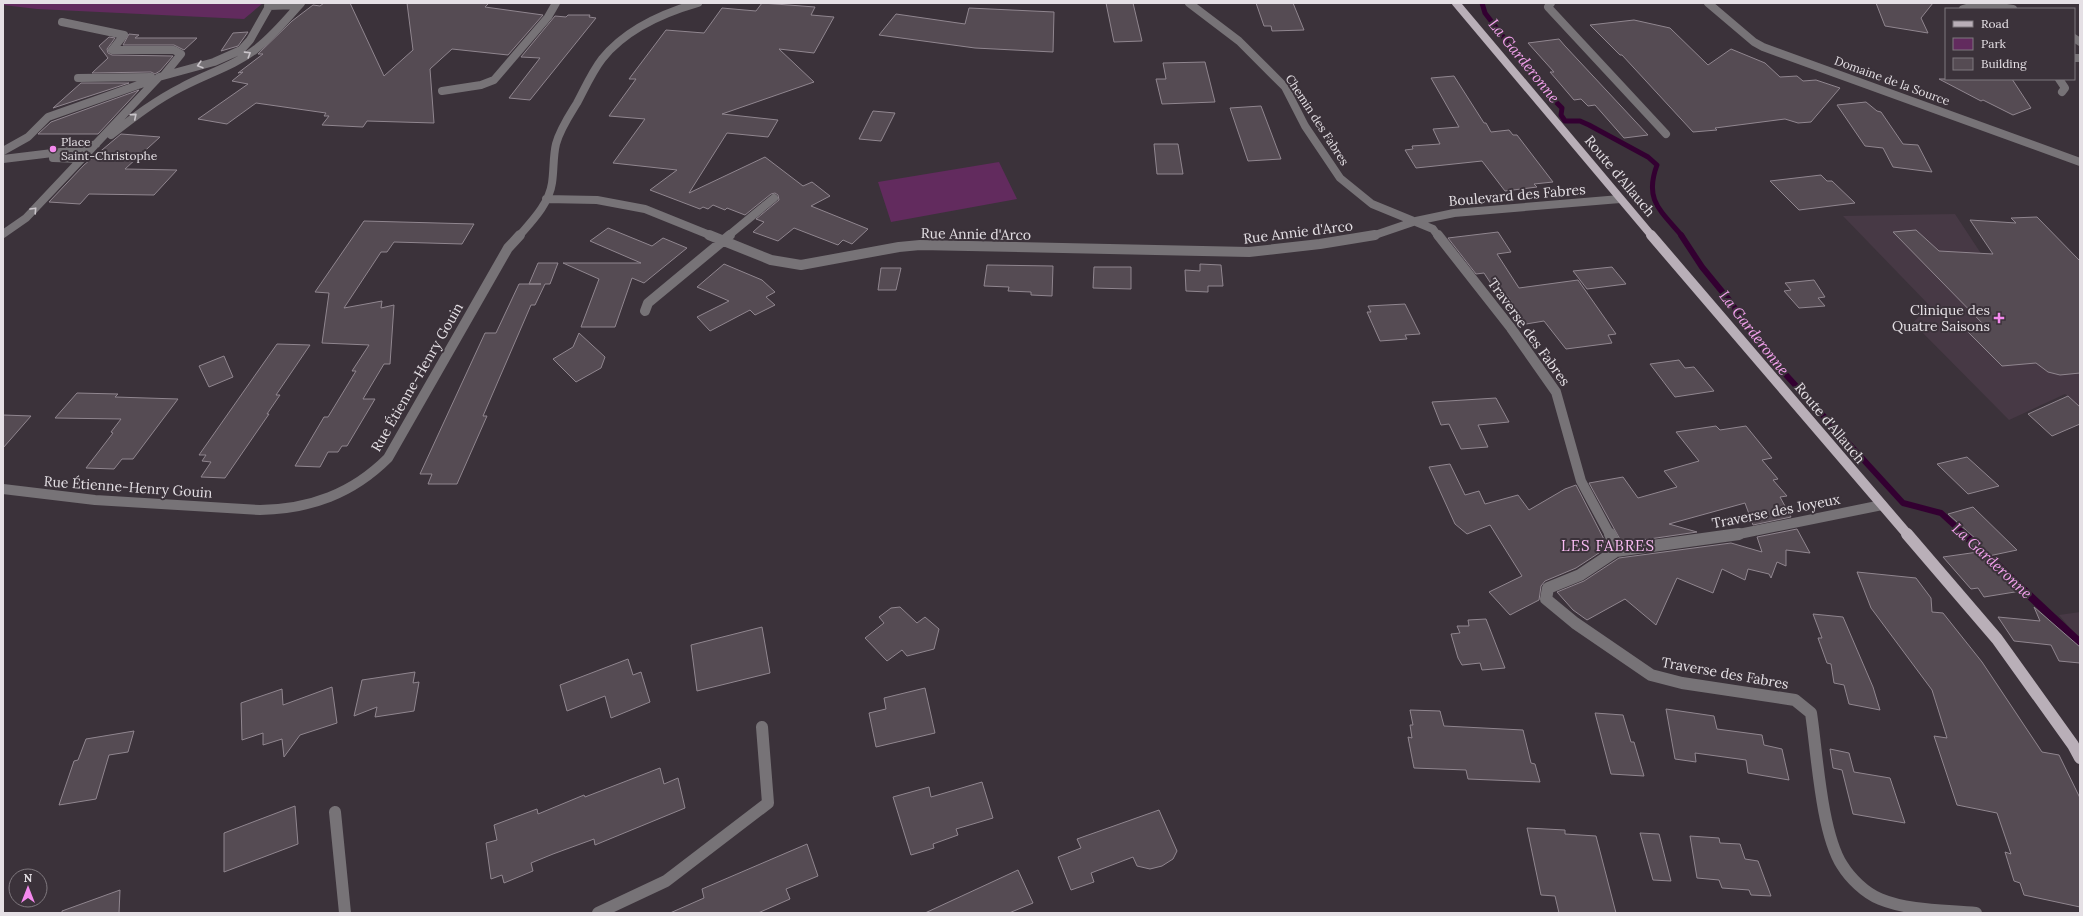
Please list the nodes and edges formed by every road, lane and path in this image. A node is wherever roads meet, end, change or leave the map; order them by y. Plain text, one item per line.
1 (556, 3) edge
2 (698, 3) edge
3 (1189, 3) edge
4 (1456, 3) edge
5 (1551, 3) edge
6 (1708, 3) edge
7 (300, 4) edge
8 (270, 5) edge
9 (1966, 8) edge
10 (2008, 8) edge
11 (62, 22) dead end
12 (162, 76) junction
13 (78, 78) dead end
14 (2060, 80) edge
15 (442, 91) dead end
16 (2062, 92) dead end
17 (1666, 134) dead end
18 (99, 141) junction
19 (3, 151) edge
20 (41, 155) junction
21 (3, 159) edge
22 (82, 159) junction
23 (2080, 162) edge
24 (774, 198) dead end
25 (546, 199) junction
26 (1620, 199) junction
27 (1416, 221) junction
28 (3, 234) edge
29 (722, 240) junction
30 (645, 311) dead end
31 (3, 489) edge
32 (1882, 505) junction
33 (1616, 550) junction
34 (762, 727) dead end
35 (2080, 758) edge
36 (335, 812) dead end
37 (345, 913) edge
38 (598, 913) edge
39 (1976, 913) edge

1 - 15 street
2 - 25 street, Rue Étienne-Henry Gouin
3 - 27 street, Chemin des Fabres
4 - 26 main road, Route d'Allauch
5 - 17 street
6 - 23 street, Domaine de la Source
7 - 8 street
18 -> 7 street
8 -> 12 street
9 - 10 street
11 - 12 street
12 - 13 street
12 - 18 street
12 - 19 street
14 - 16 street
18 - 20 street
18 - 22 street
20 - 21 street
20 - 22 street
28 -> 22 street
24 - 29 street
25 - 29 street, Rue Annie d'Arco
25 - 31 street, Rue Étienne-Henry Gouin
26 - 27 street, Boulevard des Fabres
26 - 32 main road, Route d'Allauch
27 - 29 street, Rue Annie d'Arco
27 - 33 street, Traverse des Fabres
29 - 30 street
32 - 33 street, Traverse des Joyeux
32 - 35 main road, Route d'Allauch
33 - 39 street, Traverse des Fabres
34 - 38 street
36 - 37 street

